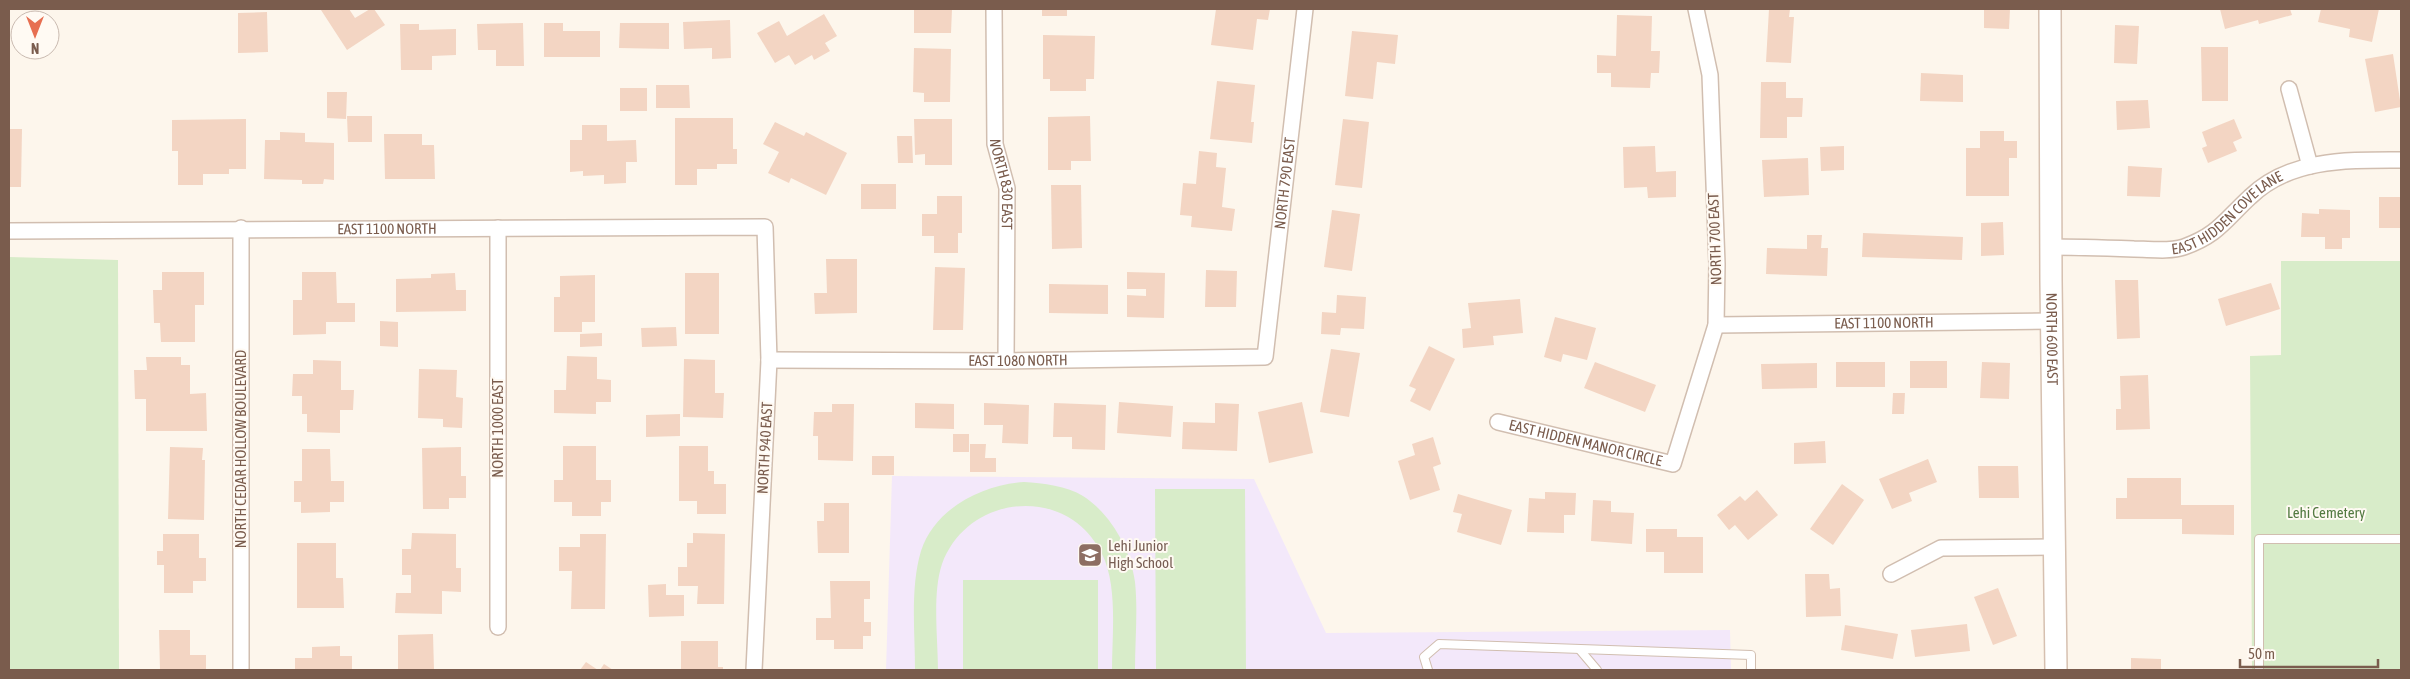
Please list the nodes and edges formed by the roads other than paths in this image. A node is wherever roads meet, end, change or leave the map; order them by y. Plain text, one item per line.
1 (994, 9) edge
2 (1305, 9) edge
3 (1696, 9) edge
4 (2050, 9) edge
5 (2288, 90) dead end
6 (2401, 160) edge
7 (2310, 166) junction
8 (765, 226) joint
9 (241, 228) junction
10 (498, 228) junction
11 (9, 231) edge
12 (2050, 247) junction
13 (2051, 321) junction
14 (1716, 325) junction
15 (1265, 357) joint
16 (769, 360) junction
17 (1006, 361) junction
18 (1498, 422) dead end
19 (1674, 464) joint
20 (2401, 539) edge
21 (2053, 547) junction
22 (1891, 574) dead end
23 (498, 627) dead end
24 (1580, 650) junction
25 (241, 670) edge
26 (754, 670) edge
27 (1428, 670) edge
28 (1597, 670) edge
29 (1751, 670) edge
30 (2056, 670) edge
31 (2259, 670) edge

1 - 17 street, NORTH 830 EAST
2 - 15 street, NORTH 790 EAST
3 - 14 street, NORTH 700 EAST
4 - 12 street, NORTH 600 EAST
5 - 7 street
6 - 7 street, EAST HIDDEN COVE LANE
7 - 12 street, EAST HIDDEN COVE LANE
8 - 10 street, EAST 1100 NORTH
8 - 16 street, NORTH 940 EAST
9 - 10 street, EAST 1100 NORTH
9 - 11 street, EAST 1100 NORTH
9 - 25 street, NORTH CEDAR HOLLOW BOULEVARD
10 - 23 street, NORTH 1000 EAST
12 - 13 street, NORTH 600 EAST
13 - 14 street, EAST 1100 NORTH
13 - 21 street, NORTH 600 EAST
14 - 19 street, NORTH 700 EAST
15 - 17 street, EAST 1080 NORTH
16 - 17 street, EAST 1080 NORTH
16 - 26 street, NORTH 940 EAST
18 - 19 street, EAST HIDDEN MANOR CIRCLE
20 - 31 lane
21 - 22 street
21 - 30 street, NORTH 600 EAST
24 - 27 lane
24 - 28 lane
24 - 29 lane

